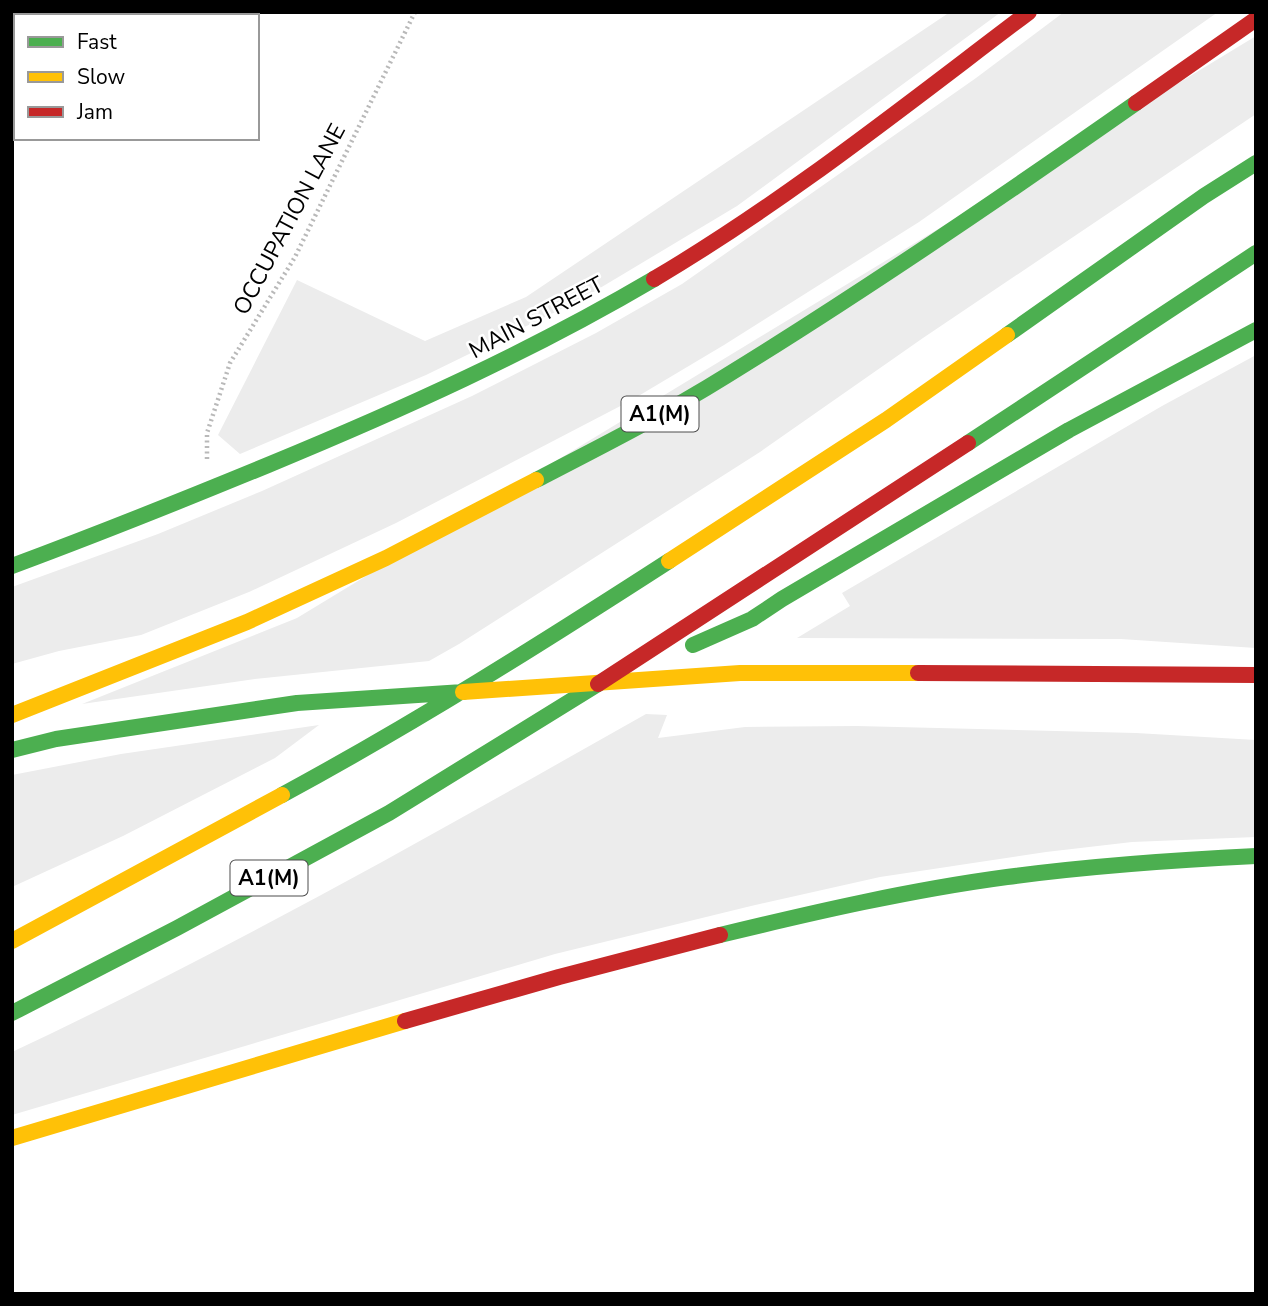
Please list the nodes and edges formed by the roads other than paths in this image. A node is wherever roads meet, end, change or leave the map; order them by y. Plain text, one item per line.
1 (1029, 12) edge
2 (1256, 19) edge
3 (1256, 163) edge
4 (1256, 253) edge
5 (1256, 330) edge
6 (12, 566) edge
7 (1256, 675) edge
8 (592, 689) junction
9 (12, 715) edge
10 (12, 750) edge
11 (1256, 856) edge
12 (12, 941) edge
13 (12, 1013) edge
14 (12, 1138) edge

1 - 6 main road, MAIN STREET
2 - 9 main road, A1(M)
3 - 12 main road, A1(M)
4 - 8 main road, A1(M)
5 - 8 main road
7 - 10 main road
8 - 13 main road, A1(M)
11 - 14 main road

